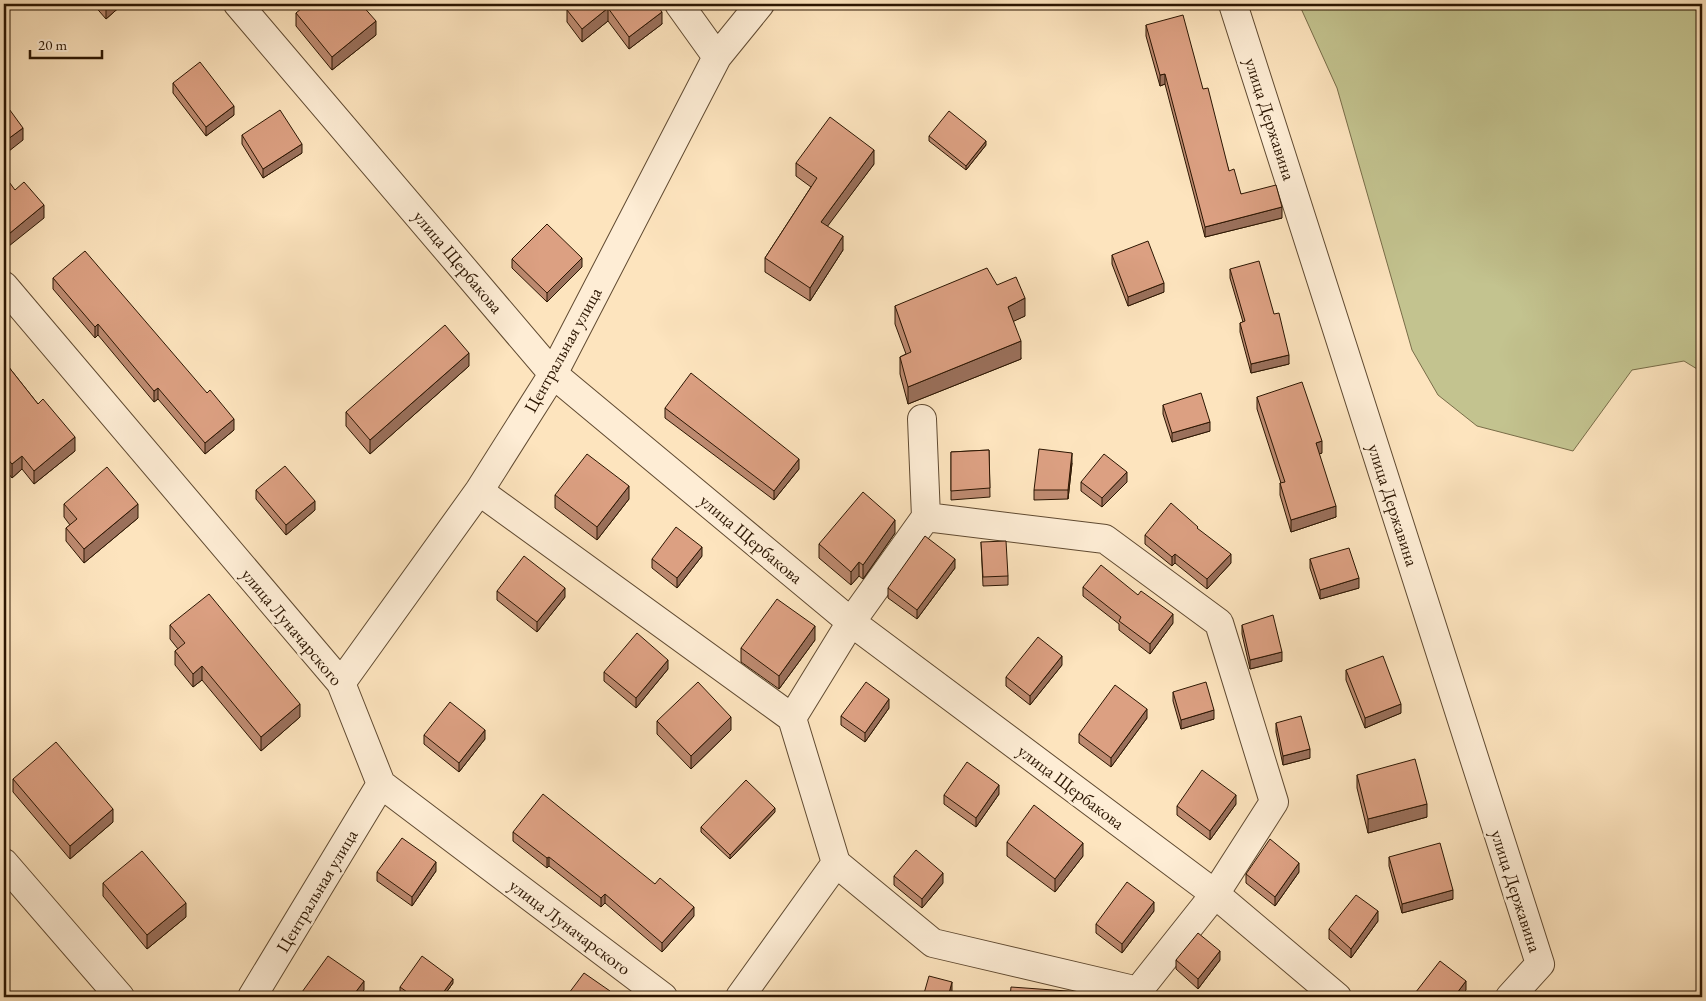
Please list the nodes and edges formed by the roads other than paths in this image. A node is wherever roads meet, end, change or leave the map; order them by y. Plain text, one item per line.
1 (238, 4) edge
2 (679, 4) edge
3 (760, 4) edge
4 (1233, 4) edge
5 (717, 57) junction
6 (4, 286) edge
7 (553, 374) junction
8 (922, 420) dead end
9 (479, 491) junction
10 (926, 517) junction
11 (851, 622) junction
12 (341, 683) junction
13 (792, 718) junction
14 (382, 784) junction
15 (4, 863) edge
16 (836, 863) junction
17 (1215, 894) junction
18 (646, 992) edge
19 (120, 997) edge
20 (252, 997) edge
21 (740, 997) edge
22 (1336, 997) edge
23 (1510, 997) edge

1 - 7 street, улица Щербакова
2 - 5 street
3 - 5 street, Центральная улица
4 - 23 street, улица Державина
5 - 7 street, Центральная улица
6 - 12 street, улица Луначарского
7 - 9 street, Центральная улица
7 - 11 street, улица Щербакова
8 - 10 street
9 - 12 street, Центральная улица
9 - 13 street
10 - 11 street
10 - 17 street
11 - 13 street
11 - 17 street, улица Щербакова
12 - 14 street, улица Луначарского
13 - 16 street
14 - 18 street, улица Луначарского
14 - 20 street, Центральная улица
15 - 19 street
16 - 17 street
16 - 21 street
17 - 22 street, улица Щербакова

